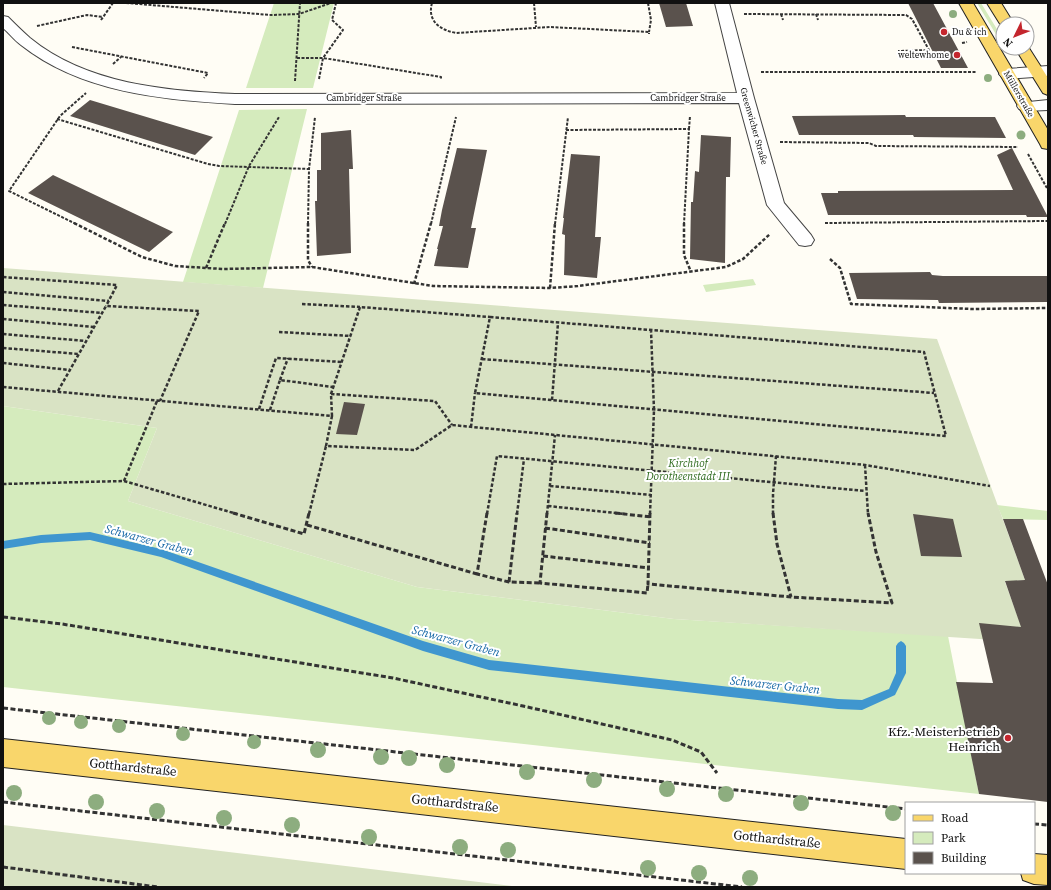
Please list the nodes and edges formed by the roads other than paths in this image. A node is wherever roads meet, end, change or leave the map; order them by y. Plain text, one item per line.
1 (722, 3) edge
2 (966, 3) edge
3 (994, 3) edge
4 (1002, 16) edge
5 (3, 20) edge
6 (1029, 56) edge
7 (1042, 72) edge
8 (1007, 74) junction
9 (1048, 90) edge
10 (746, 98) junction
11 (1048, 105) edge
12 (1026, 106) junction
13 (1048, 144) edge
14 (805, 240) dead end
15 (3, 753) edge
16 (905, 854) edge
17 (1035, 869) edge
18 (1048, 870) edge

1 - 10 street, Greenwicher Straße
2 - 8 main road, Müllerstraße
3 - 4 main road
5 - 10 street, Cambridger Straße
6 - 7 main road
7 - 8 street
7 - 9 main road
8 - 12 main road, Müllerstraße
10 - 14 street, Greenwicher Straße
11 - 12 street
12 - 13 main road, Müllerstraße
15 - 16 main road, Gotthardstraße
17 - 18 main road

